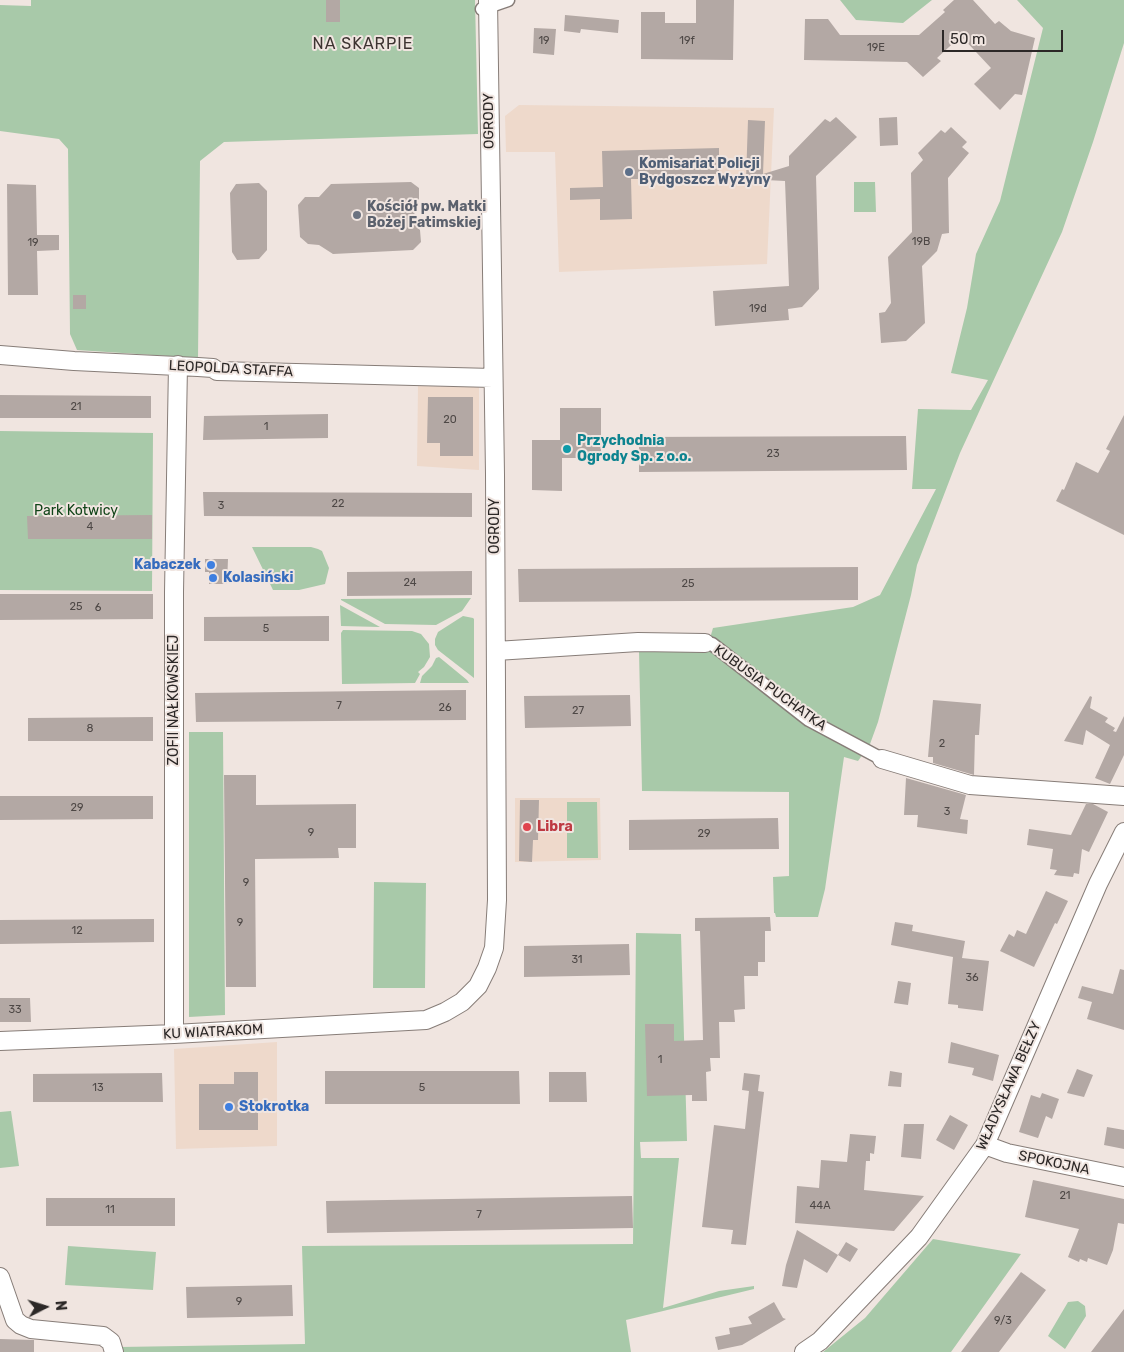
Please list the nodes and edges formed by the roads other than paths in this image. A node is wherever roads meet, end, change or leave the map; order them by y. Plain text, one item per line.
1 (508, 0) edge
2 (485, 6) edge
3 (0, 355) edge
4 (178, 366) junction
5 (493, 378) junction
6 (705, 642) joint
7 (496, 651) junction
8 (882, 759) joint
9 (1124, 796) edge
10 (1124, 832) edge
11 (426, 1020) joint
12 (174, 1034) junction
13 (0, 1041) edge
14 (985, 1145) junction
15 (1124, 1177) edge
16 (0, 1277) edge
17 (114, 1352) edge
18 (804, 1352) edge

1 - 2 street
2 - 5 street, OGRODY
3 - 4 street, LEOPOLDA STAFFA
4 - 5 street, LEOPOLDA STAFFA
4 - 12 street, ZOFII NAŁKOWSKIEJ
5 - 7 street, OGRODY
6 - 7 street, KUBUSIA PUCHATKA
6 - 8 street, KUBUSIA PUCHATKA
7 - 11 street, OGRODY
8 - 9 street, KUBUSIA PUCHATKA
10 - 14 street, WŁADYSŁAWA BEŁZY
11 - 12 street, KU WIATRAKOM
12 - 13 street, KU WIATRAKOM
14 - 15 street, SPOKOJNA
14 - 18 street, WŁADYSŁAWA BEŁZY
16 - 17 street

